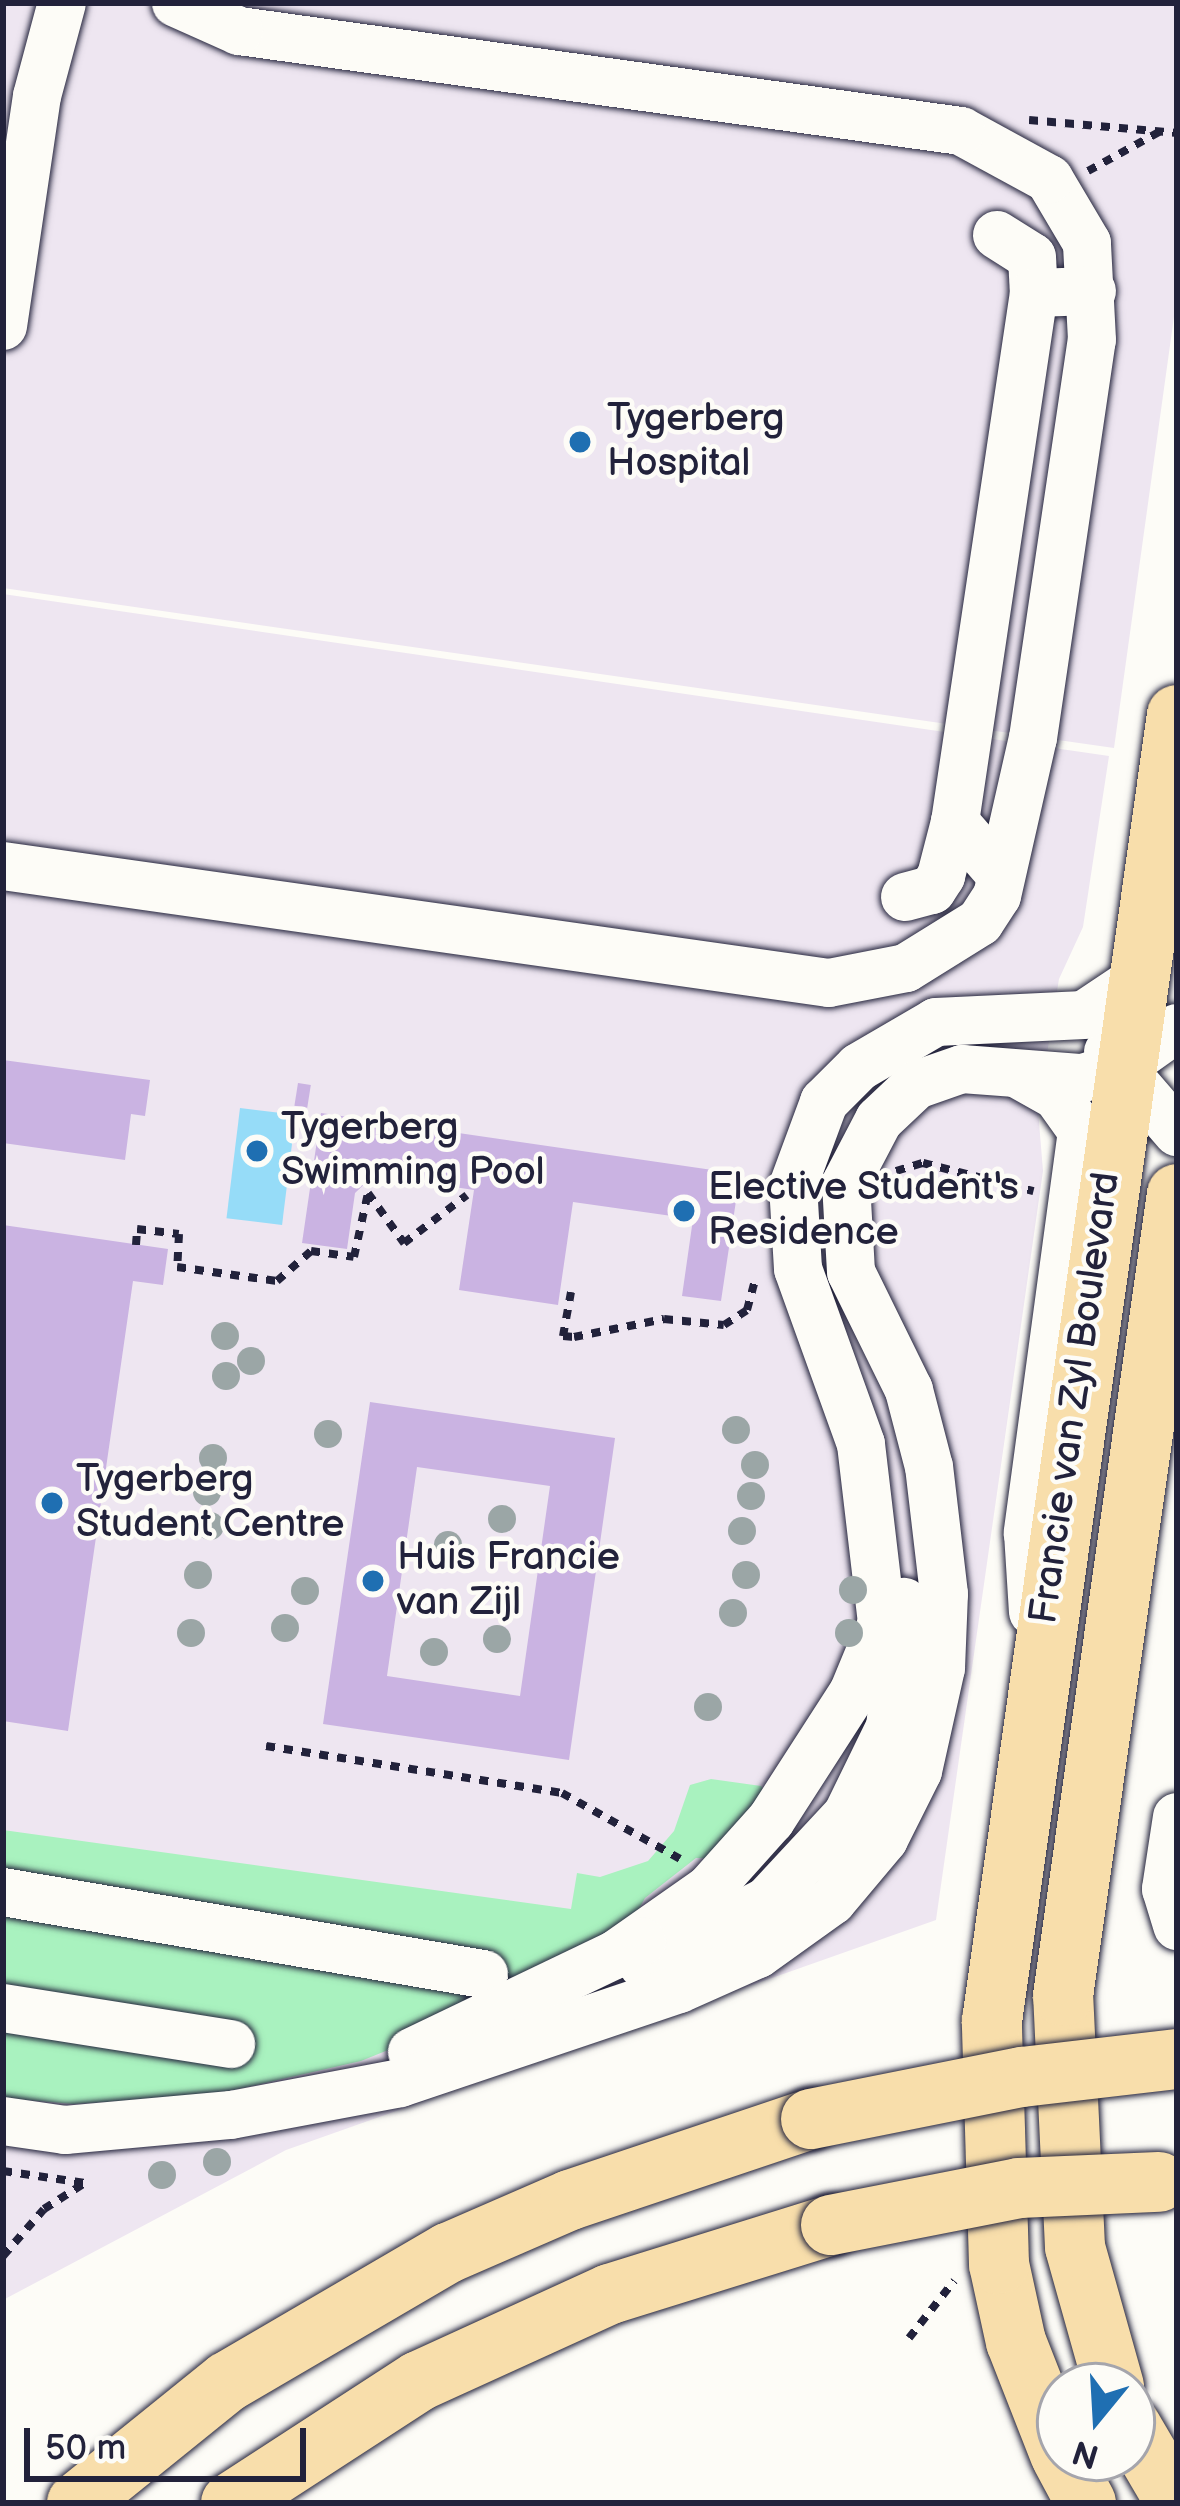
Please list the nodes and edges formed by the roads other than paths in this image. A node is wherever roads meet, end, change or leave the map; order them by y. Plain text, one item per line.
1 (62, 3) edge
2 (176, 3) edge
3 (20, 94) edge
4 (997, 235) dead end
5 (1093, 291) junction
6 (1034, 293) junction
7 (3, 326) edge
8 (1177, 716) edge
9 (955, 822) junction
10 (3, 866) edge
11 (1000, 874) junction
12 (905, 897) dead end
13 (1141, 967) junction
14 (1177, 1028) edge
15 (1125, 1065) junction
16 (1007, 1068) junction
17 (1177, 1132) edge
18 (793, 1186) junction
19 (1177, 1194) edge
20 (1036, 1670) junction
21 (1177, 1816) edge
22 (3, 1892) edge
23 (1177, 1926) edge
24 (484, 1974) dead end
25 (3, 2008) edge
26 (231, 2044) dead end
27 (1177, 2059) edge
28 (345, 2089) junction
29 (3, 2121) edge
30 (1168, 2182) edge
31 (1107, 2362) edge
32 (1036, 2393) edge
33 (1156, 2469) edge
34 (77, 2503) edge
35 (231, 2503) edge
36 (1176, 2503) edge

1 - 3 street
2 - 5 street
3 - 7 street
4 - 6 street
5 - 6 street
5 - 11 street
6 - 9 street
8 - 13 main road, Francie van Zyl Boulevard
9 - 11 street
9 - 12 street
10 - 11 street
13 - 15 main road, Francie van Zyl Boulevard
13 - 18 street
14 - 15 street
15 - 16 street
15 - 17 street
15 - 18 street
15 - 20 main road, Francie van Zyl Boulevard
16 - 20 street
16 - 28 street
18 - 28 street
19 - 31 main road, Francie van Zyl Boulevard
20 - 32 main road, Francie van Zyl Boulevard
21 - 23 street
22 - 24 street
25 - 26 street
27 - 34 main road, bridge
28 - 29 street
30 - 35 main road, bridge
33 - 36 main road

